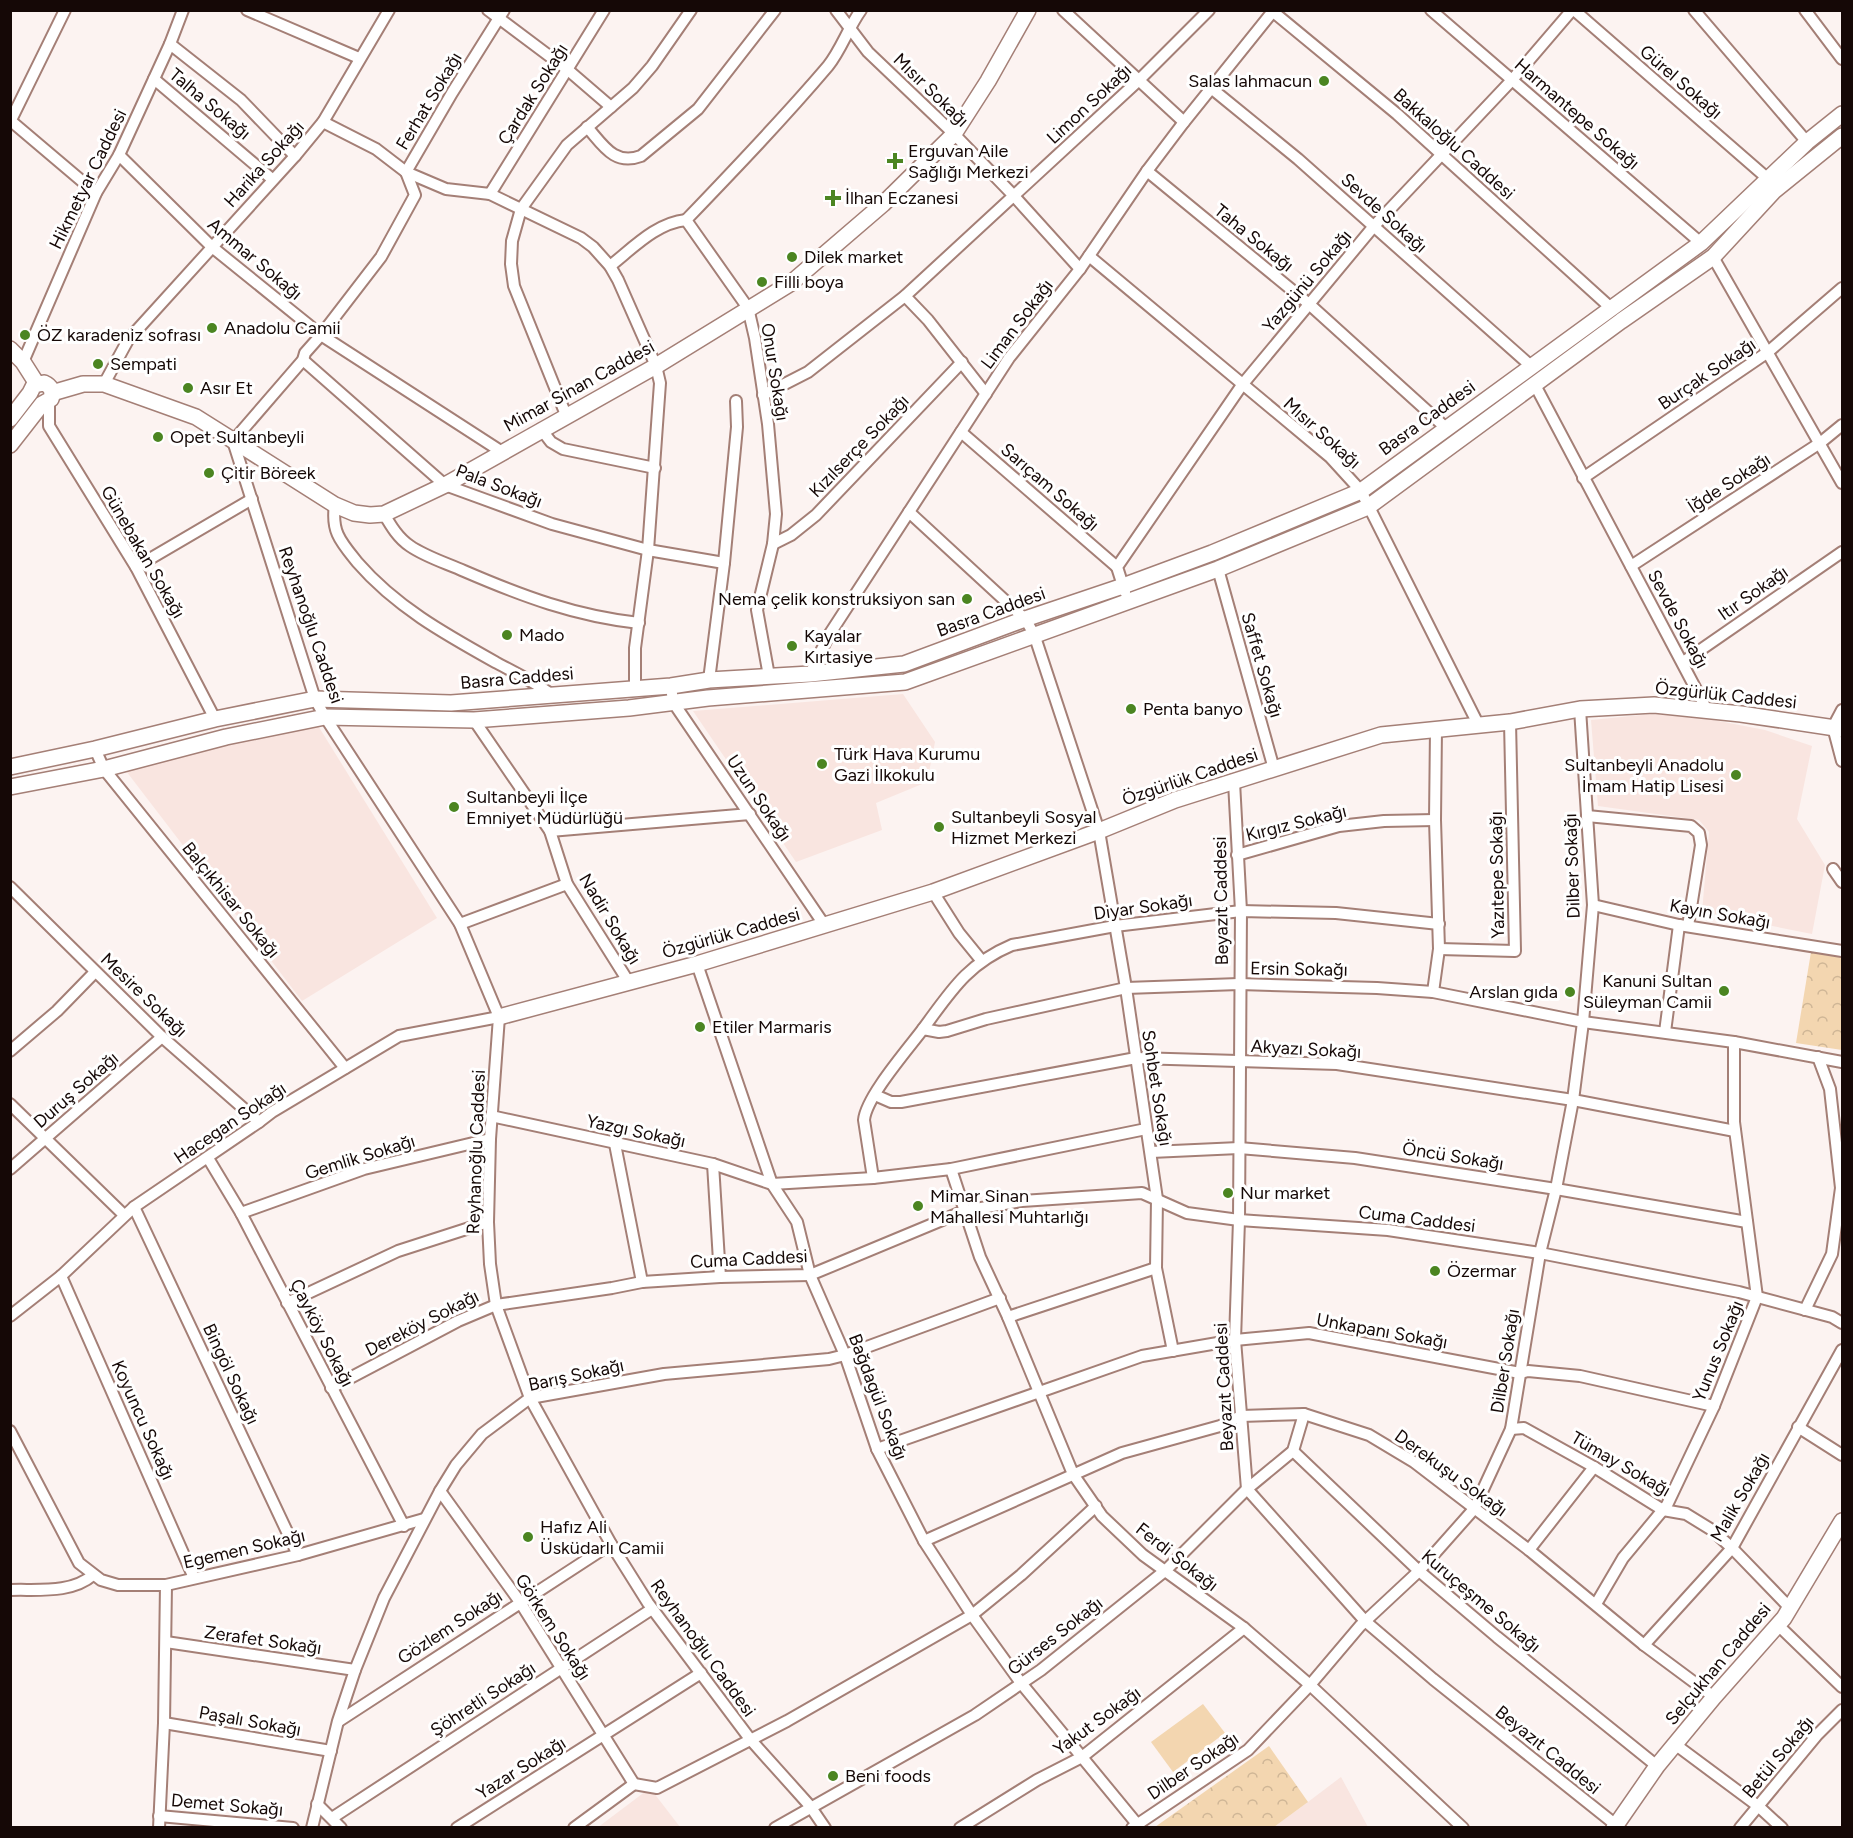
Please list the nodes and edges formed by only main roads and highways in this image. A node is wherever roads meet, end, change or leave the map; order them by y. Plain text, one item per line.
1 (1028, 10) edge
2 (1842, 114) edge
3 (1842, 136) edge
4 (10, 348) edge
5 (34, 388) junction
6 (48, 400) junction
7 (10, 419) edge
8 (10, 445) edge
9 (1125, 594) junction
10 (1838, 728) edge
11 (10, 767) edge
12 (10, 787) edge
13 (500, 1017) road end
14 (1842, 1521) edge
15 (1615, 1826) edge

1 - 6 main road, Mimar Sinan Caddesi
2 - 9 main road, Basra Caddesi
3 - 9 main road, Basra Caddesi
4 - 5 main road
5 - 6 main road
5 - 7 main road
6 - 8 main road
9 - 11 main road, Basra Caddesi
9 - 12 main road, Basra Caddesi
10 - 13 main road, Özgürlük Caddesi
14 - 15 main road, Selçukhan Caddesi

